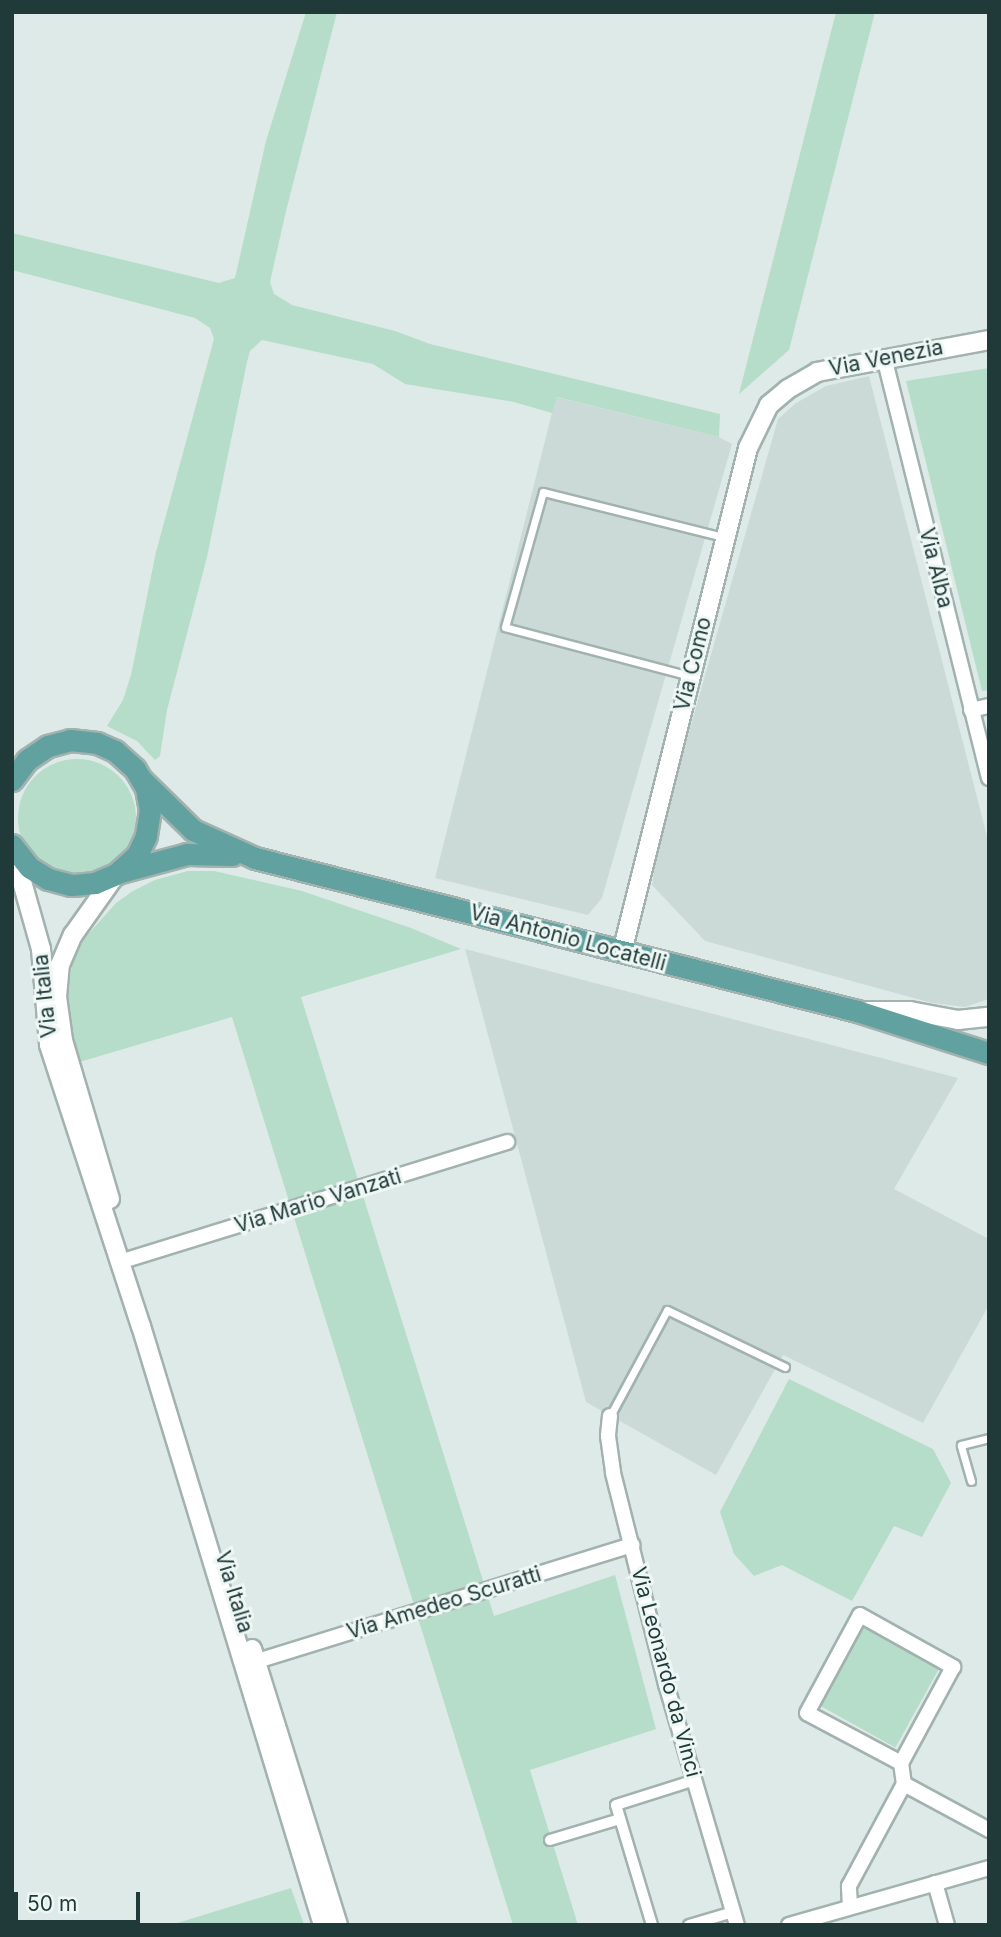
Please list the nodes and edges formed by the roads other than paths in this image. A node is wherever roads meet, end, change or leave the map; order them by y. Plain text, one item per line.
1 (989, 340) edge
2 (884, 357) junction
3 (788, 389) joint
4 (725, 537) junction
5 (690, 676) junction
6 (989, 706) edge
7 (971, 710) junction
8 (36, 753) junction
9 (12, 761) edge
10 (989, 778) edge
11 (12, 780) edge
12 (142, 780) junction
13 (12, 846) edge
14 (255, 858) junction
15 (117, 873) junction
16 (622, 952) junction
17 (857, 1012) junction
18 (989, 1017) edge
19 (881, 1018) junction
20 (989, 1038) edge
21 (989, 1053) edge
22 (507, 1142) dead end
23 (93, 1184) junction
24 (129, 1259) junction
25 (141, 1326) junction
26 (785, 1367) dead end
27 (610, 1416) joint
28 (989, 1437) edge
29 (971, 1481) dead end
30 (632, 1545) junction
31 (226, 1602) junction
32 (257, 1661) junction
33 (264, 1730) junction
34 (901, 1763) junction
35 (695, 1780) junction
36 (904, 1784) junction
37 (620, 1819) junction
38 (989, 1830) edge
39 (550, 1840) dead end
40 (989, 1868) edge
41 (935, 1883) junction
42 (850, 1907) junction
43 (735, 1919) edge
44 (826, 1920) edge
45 (324, 1925) edge
46 (338, 1925) edge
47 (652, 1925) edge
48 (689, 1925) edge
49 (789, 1925) edge
50 (947, 1925) edge

1 - 2 street, Via Venezia
2 - 3 street, Via Venezia
2 - 7 street, Via Alba
3 - 4 street, Via Como
4 - 5 street, Via Como
4 - 5 lane
5 - 16 street, Via Como
6 - 7 street
7 - 10 street, Via Alba
8 - 9 main road
8 - 11 main road
8 - 12 main road, Via Antonio Locatelli
12 - 14 main road, Via Antonio Locatelli
12 - 15 main road
13 - 15 main road, Via Antonio Locatelli
13 - 23 street, Via Italia
14 - 15 main road, Via Antonio Locatelli
14 - 16 main road, Via Antonio Locatelli
15 - 24 street, Via Italia
16 - 17 main road, Via Antonio Locatelli
17 - 18 street
17 - 19 main road, Via Antonio Locatelli
19 - 20 main road, Via Antonio Locatelli
19 - 21 main road, Via Antonio Locatelli
22 - 24 street, Via Mario Vanzati
23 - 24 street, Via Italia
23 - 25 street, Via Italia
24 - 25 street, Via Italia
24 - 32 street, Via Italia
25 - 31 street, Via Italia
26 - 27 lane
27 - 30 street, Via Leonardo da Vinci
28 - 29 lane
30 - 32 street, Via Amedeo Scuratti
30 - 35 street, Via Leonardo da Vinci
31 - 32 street
31 - 33 street, Via Italia
32 - 33 street
32 - 46 street, Via Italia
33 - 45 street, Via Italia
34 - 34 street
34 - 36 street
35 - 37 street
35 - 43 street, Via Leonardo da Vinci
36 - 38 street
36 - 42 street
37 - 39 street
37 - 47 street
40 - 41 street
41 - 42 street
41 - 50 street
42 - 44 street
43 - 48 street
44 - 49 street

